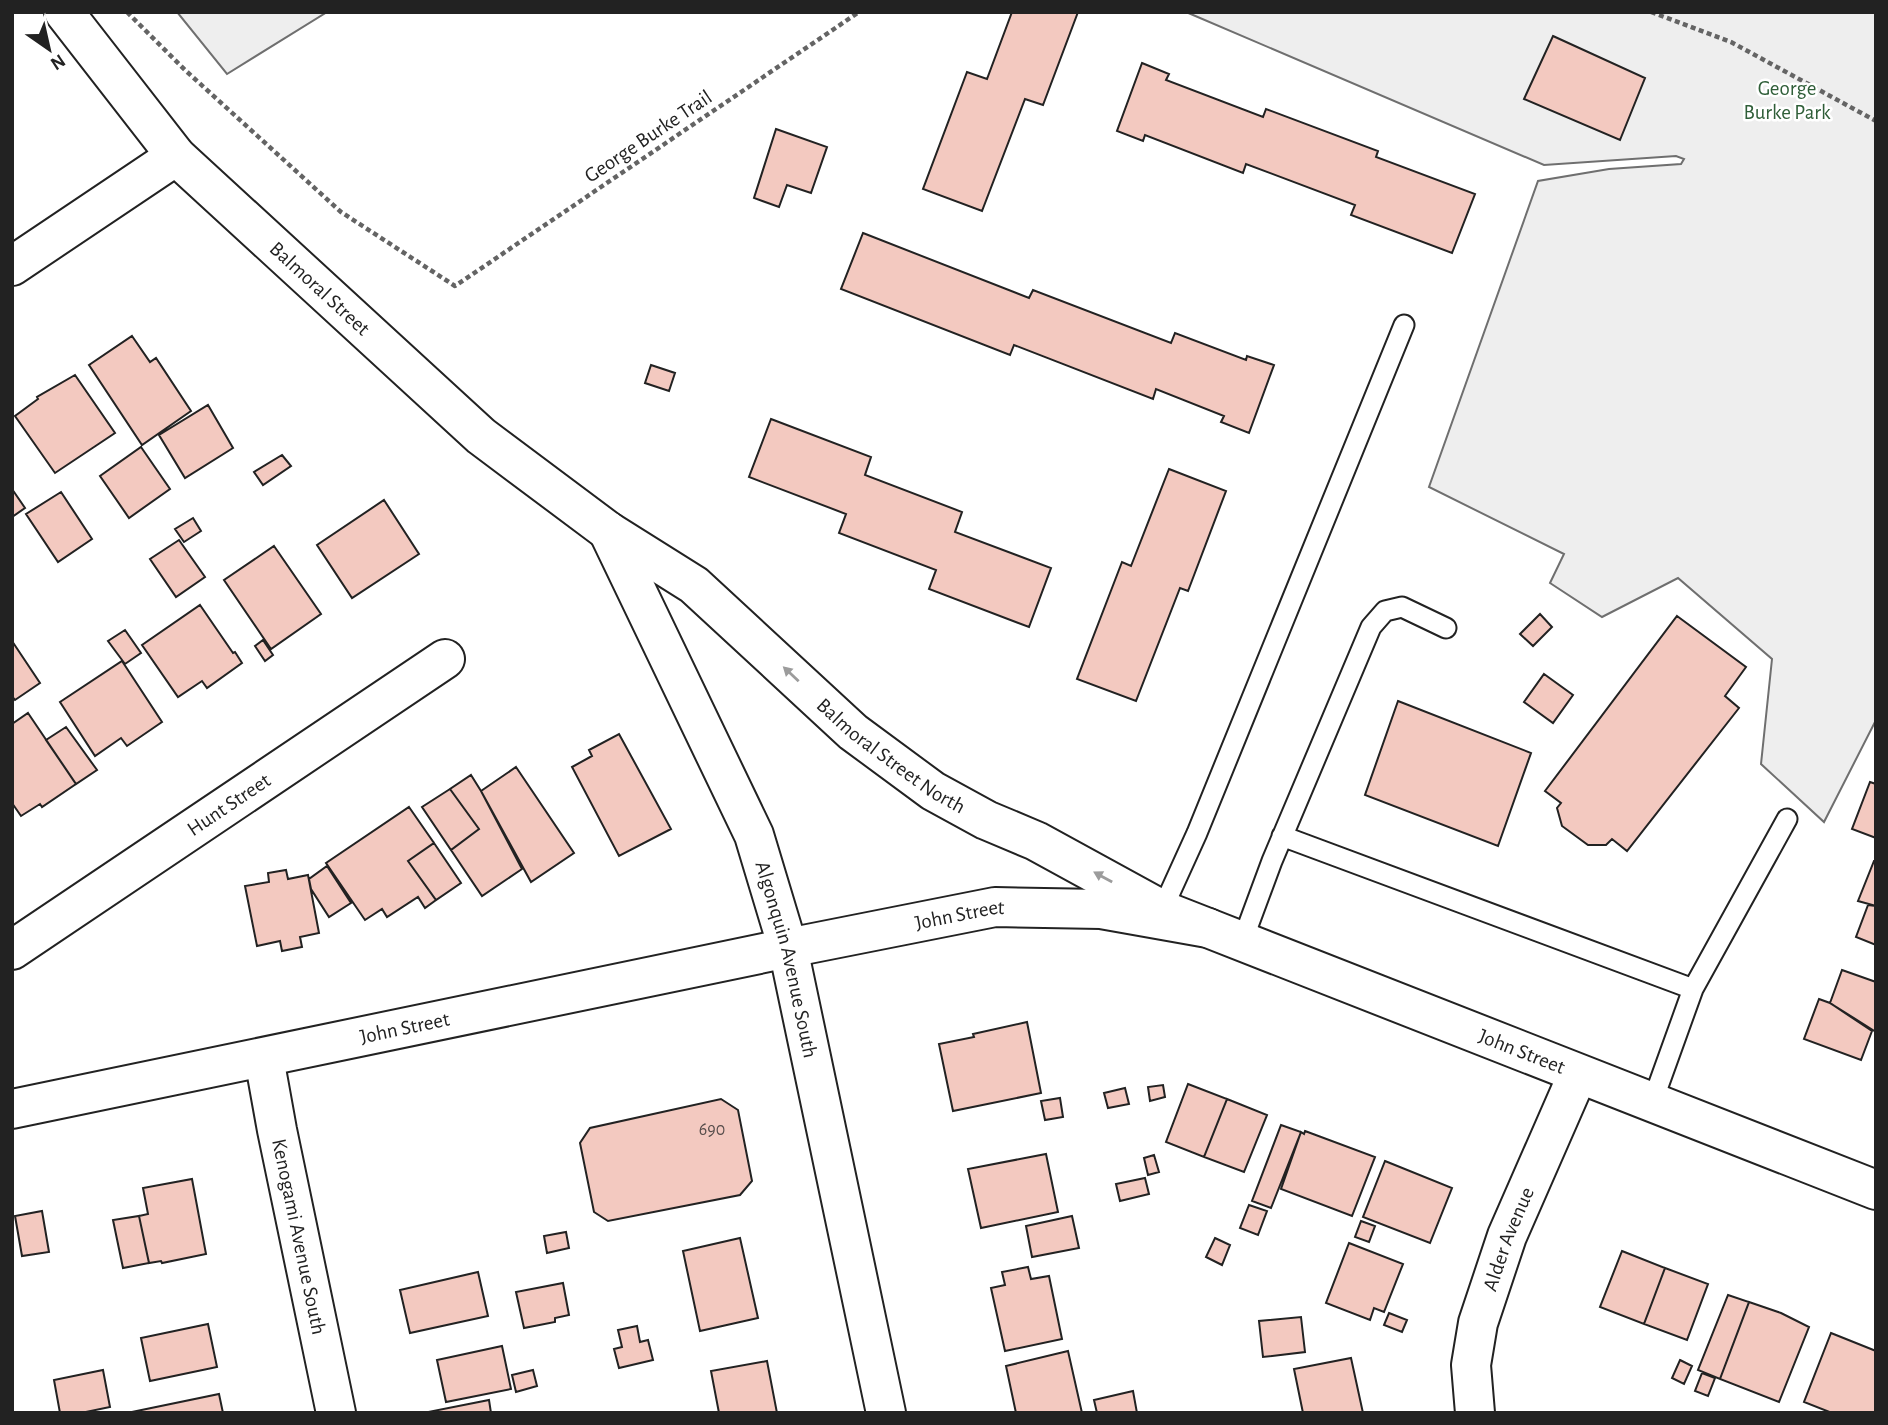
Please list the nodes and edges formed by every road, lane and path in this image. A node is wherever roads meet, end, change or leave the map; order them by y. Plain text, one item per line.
1 (64, 12) edge
2 (127, 12) edge
3 (859, 12) edge
4 (1651, 12) edge
5 (1876, 121) edge
6 (176, 156) junction
7 (12, 266) edge
8 (1404, 325) dead end
9 (608, 531) junction
10 (1446, 628) dead end
11 (445, 659) dead end
12 (1787, 818) dead end
13 (1282, 836) junction
14 (1162, 910) junction
15 (1225, 935) junction
16 (788, 948) junction
17 (12, 950) edge
18 (1693, 989) junction
19 (264, 1058) junction
20 (1578, 1074) junction
21 (1653, 1103) junction
22 (12, 1109) edge
23 (1876, 1191) edge
24 (336, 1413) edge
25 (886, 1413) edge
26 (1475, 1413) edge

1 - 6 main road, Balmoral Street
2 - 3 path, George Burke Trail
4 - 5 path
6 - 7 main road
6 - 9 main road, Balmoral Street
8 - 14 lane
14 -> 9 main road, Balmoral Street North
9 - 16 main road, Algonquin Avenue South
10 - 13 lane
11 - 17 main road, Hunt Street
12 - 18 lane
13 - 15 lane
13 - 18 lane
14 - 15 main road, Balmoral Street North
15 - 16 main road, John Street
15 - 20 main road, John Street
16 - 19 main road, John Street
16 - 25 main road, Algonquin Avenue South
18 - 21 lane
19 - 22 main road, John Street
19 - 24 main road, Kenogami Avenue South
20 - 21 main road, John Street
20 - 26 main road, Alder Avenue
21 - 23 main road, John Street

